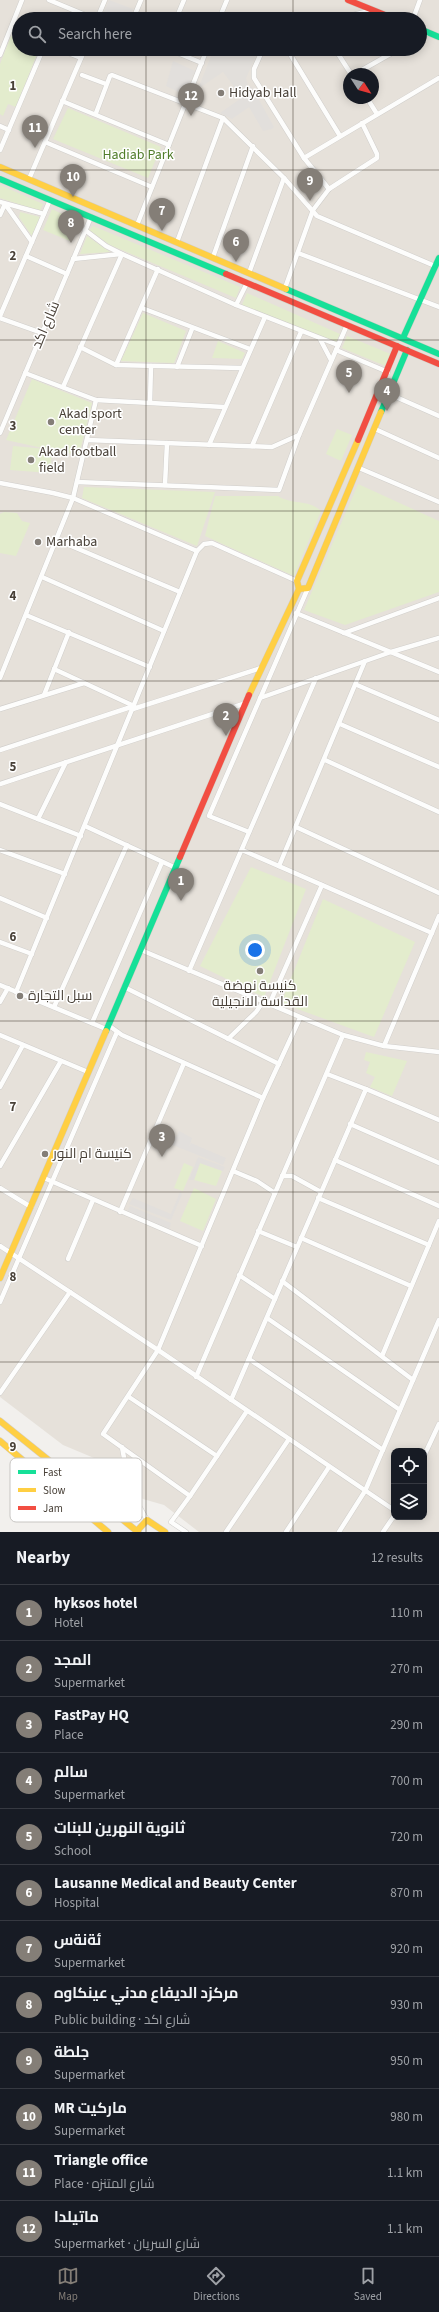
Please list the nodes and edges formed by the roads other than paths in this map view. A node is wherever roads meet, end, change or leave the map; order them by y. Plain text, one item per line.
1 (22, 0) edge
2 (49, 0) edge
3 (105, 0) edge
4 (141, 0) edge
5 (184, 0) edge
6 (227, 0) edge
7 (348, 0) edge
8 (420, 0) edge
9 (362, 3) edge
10 (373, 10) junction
11 (18, 12) edge
12 (79, 12) edge
13 (99, 12) edge
14 (136, 12) edge
15 (179, 12) edge
16 (223, 12) edge
17 (365, 12) edge
18 (378, 12) edge
19 (416, 12) edge
20 (11, 30) edge
21 (428, 33) edge
22 (439, 37) edge
23 (0, 55) edge
24 (40, 56) edge
25 (75, 56) edge
26 (185, 56) edge
27 (204, 56) edge
28 (260, 56) edge
29 (291, 56) edge
30 (339, 56) edge
31 (387, 56) edge
32 (80, 58) joint
33 (202, 63) junction
34 (347, 68) edge
35 (366, 68) edge
36 (82, 75) dead end
37 (439, 78) edge
38 (106, 84) junction
39 (62, 101) junction
40 (184, 104) junction
41 (371, 104) edge
42 (96, 113) junction
43 (377, 114) junction
44 (223, 118) junction
45 (362, 123) junction
46 (0, 126) edge
47 (9, 130) junction
48 (340, 136) junction
49 (45, 142) junction
50 (169, 144) junction
51 (253, 146) junction
52 (0, 150) edge
53 (304, 158) junction
54 (0, 167) edge
55 (284, 178) junction
56 (0, 179) edge
57 (29, 179) junction
58 (152, 187) junction
59 (328, 189) junction
60 (50, 200) junction
61 (2, 203) edge
62 (313, 210) junction
63 (44, 214) junction
64 (0, 215) edge
65 (91, 217) junction
66 (137, 225) junction
67 (86, 230) junction
68 (151, 231) junction
69 (165, 237) junction
70 (147, 241) junction
71 (32, 242) junction
72 (177, 242) junction
73 (160, 246) junction
74 (298, 253) junction
75 (122, 254) junction
76 (26, 256) junction
77 (213, 257) junction
78 (439, 258) edge
79 (74, 259) junction
80 (436, 266) junction
81 (158, 269) junction
82 (249, 273) junction
83 (67, 274) junction
84 (247, 283) junction
85 (285, 288) junction
86 (420, 299) junction
87 (236, 305) junction
88 (439, 307) edge
89 (142, 308) junction
90 (0, 317) edge
91 (265, 318) junction
92 (346, 325) junction
93 (192, 328) junction
94 (301, 332) junction
95 (42, 333) junction
96 (403, 338) junction
97 (320, 339) junction
98 (338, 345) junction
99 (397, 346) junction
100 (80, 347) junction
101 (250, 349) junction
102 (336, 350) junction
103 (407, 350) junction
104 (439, 354) edge
105 (395, 355) junction
106 (331, 360) junction
107 (404, 360) junction
108 (439, 364) edge
109 (116, 365) junction
110 (151, 366) junction
111 (177, 367) junction
112 (241, 368) junction
113 (388, 372) junction
114 (25, 373) junction
115 (63, 388) junction
116 (389, 394) junction
117 (96, 400) junction
118 (150, 402) junction
119 (224, 407) junction
120 (439, 416) edge
121 (375, 430) junction
122 (0, 432) edge
123 (299, 435) junction
124 (87, 440) junction
125 (167, 443) junction
126 (209, 445) junction
127 (252, 446) junction
128 (439, 458) edge
129 (359, 468) junction
130 (77, 482) junction
131 (0, 484) edge
132 (165, 485) junction
133 (73, 498) junction
134 (439, 502) edge
135 (57, 540) junction
136 (197, 551) junction
137 (42, 577) junction
138 (297, 581) junction
139 (299, 588) junction
140 (308, 588) junction
141 (180, 592) junction
142 (439, 598) edge
143 (296, 613) junction
144 (26, 615) junction
145 (164, 631) junction
146 (69, 632) junction
147 (344, 633) junction
148 (439, 638) edge
149 (391, 652) junction
150 (365, 661) junction
151 (150, 667) junction
152 (261, 668) junction
153 (54, 669) junction
154 (439, 672) edge
155 (0, 678) edge
156 (316, 678) junction
157 (84, 683) junction
158 (357, 685) junction
159 (44, 694) junction
160 (260, 698) junction
161 (246, 703) junction
162 (133, 707) junction
163 (0, 709) edge
164 (439, 720) edge
165 (340, 724) junction
166 (118, 745) junction
167 (0, 750) edge
168 (325, 760) junction
169 (66, 762) junction
170 (439, 767) edge
171 (0, 784) edge
172 (0, 804) edge
173 (439, 812) edge
174 (38, 819) junction
175 (85, 826) junction
176 (296, 827) junction
177 (249, 832) junction
178 (81, 836) junction
179 (126, 845) junction
180 (0, 850) edge
181 (242, 850) junction
182 (162, 862) junction
183 (279, 866) junction
184 (176, 868) junction
185 (65, 874) junction
186 (322, 885) junction
187 (439, 893) edge
188 (0, 898) edge
189 (439, 916) edge
190 (47, 918) junction
191 (432, 933) junction
192 (0, 942) edge
193 (141, 950) junction
194 (32, 954) junction
195 (189, 971) junction
196 (0, 985) edge
197 (124, 987) junction
198 (8, 988) junction
199 (16, 992) junction
200 (0, 1002) edge
201 (263, 1002) junction
202 (269, 1005) junction
203 (54, 1007) junction
204 (300, 1018) junction
205 (92, 1023) junction
206 (107, 1027) junction
207 (118, 1032) junction
208 (0, 1035) edge
209 (343, 1035) junction
210 (228, 1039) junction
211 (23, 1045) junction
212 (384, 1046) junction
213 (439, 1052) edge
214 (61, 1060) junction
215 (184, 1063) junction
216 (279, 1064) junction
217 (88, 1072) junction
218 (327, 1074) junction
219 (0, 1087) edge
220 (366, 1089) junction
221 (263, 1098) junction
222 (439, 1120) edge
223 (350, 1124) junction
224 (335, 1160) junction
225 (439, 1163) edge
226 (0, 1166) edge
227 (233, 1171) junction
228 (282, 1176) junction
229 (44, 1178) junction
230 (53, 1182) junction
231 (0, 1188) edge
232 (321, 1192) junction
233 (275, 1193) junction
234 (318, 1198) junction
235 (93, 1200) junction
236 (439, 1206) edge
237 (31, 1208) junction
238 (120, 1212) junction
239 (439, 1221) edge
240 (258, 1231) junction
241 (301, 1238) junction
242 (429, 1245) junction
243 (0, 1246) edge
244 (202, 1246) junction
245 (297, 1247) junction
246 (11, 1253) junction
247 (20, 1259) junction
248 (68, 1259) dead end
249 (239, 1275) junction
250 (0, 1278) edge
251 (282, 1282) junction
252 (411, 1286) junction
253 (70, 1292) junction
254 (275, 1299) junction
255 (0, 1302) edge
256 (267, 1318) junction
257 (439, 1320) edge
258 (158, 1350) junction
259 (382, 1356) junction
260 (249, 1359) junction
261 (196, 1377) junction
262 (413, 1380) junction
263 (0, 1392) edge
264 (129, 1397) junction
265 (231, 1400) junction
266 (400, 1410) junction
267 (247, 1411) junction
268 (0, 1421) edge
269 (439, 1424) edge
270 (289, 1439) junction
271 (0, 1441) edge
272 (122, 1447) junction
273 (383, 1450) junction
274 (427, 1450) edge
275 (217, 1456) junction
276 (20, 1458) edge
277 (46, 1458) edge
278 (124, 1458) edge
279 (137, 1458) edge
280 (142, 1461) edge
281 (329, 1467) junction
282 (365, 1491) junction
283 (190, 1496) junction
284 (391, 1508) edge
285 (142, 1511) edge
286 (147, 1520) junction
287 (391, 1520) edge
288 (95, 1522) edge
289 (126, 1522) edge
290 (106, 1531) edge
291 (138, 1532) edge
292 (165, 1532) edge
293 (186, 1532) edge
294 (226, 1532) edge
295 (286, 1532) edge
296 (339, 1532) edge
297 (383, 1532) edge

1 - 11 street
2 - 12 street
3 - 13 street
4 - 14 street
5 - 15 street
6 - 16 street
7 - 9 main road
8 - 19 street
9 - 10 main road
10 - 17 street
10 - 18 main road
20 - 23 street
21 - 22 main road
24 - 47 street
25 - 32 street
26 - 33 street
27 - 33 street
28 - 53 street
29 - 48 street
30 - 34 street
31 - 35 street
32 - 39 street
33 - 40 street
36 - 38 street
37 - 43 street
38 - 40 street
38 - 42 street
39 - 42 street
39 - 49 street
40 - 44 street
40 - 50 street
41 - 43 street
42 - 50 street
43 - 45 street
44 - 51 street
44 - 72 street
45 - 48 street
45 - 59 street
46 - 47 street
47 - 52 street
48 - 53 street
49 - 57 street
49 - 58 street
50 - 58 street
51 - 55 street
51 - 77 street
53 - 59 street
54 - 57 main road
55 - 62 street
55 - 82 street
56 - 60 main road
57 - 66 main road
58 - 66 street
59 - 62 street
60 - 63 street
60 - 65 main road
61 - 63 street
61 - 64 street
61 - 71 street
62 - 74 street
62 - 80 street
63 - 71 street
65 - 67 street, شارع اكد
65 - 70 main road
66 - 68 main road
67 - 75 street
67 - 79 street, شارع اكد
68 - 69 main road
68 - 70 main road
69 - 72 main road
69 - 73 main road
70 - 73 main road
71 - 76 street
72 - 77 main road
73 - 84 main road
74 - 85 street
74 - 86 street
75 - 79 street
75 - 81 street
75 - 100 street
76 - 83 street
76 - 90 street
77 - 82 main road
78 - 80 main road
79 - 83 street, شارع اكد
80 - 86 main road
81 - 87 street
81 - 89 street
82 - 85 main road
83 - 95 street, شارع اكد
84 - 87 street
84 - 92 main road
85 - 96 main road
86 - 88 street
86 - 96 main road
87 - 91 street
89 - 93 street
89 - 109 street
90 - 95 street
91 - 94 street
91 - 101 street
92 - 98 street
92 - 99 main road
93 - 101 street
93 - 111 street
94 - 97 street
94 - 127 street
95 - 114 street, شارع اكد
96 - 104 main road
97 - 98 street
97 - 106 street
98 - 102 street
99 - 103 main road
99 - 105 main road
100 - 109 street
100 - 115 street
101 - 112 street
102 - 106 street
102 - 113 street
103 - 107 main road
103 - 108 main road
105 - 107 main road
105 - 113 main road
106 - 123 street
107 - 116 main road
109 - 110 street
110 - 111 street
110 - 118 street
111 - 112 street
112 - 119 street
113 - 138 main road
114 - 115 street
114 - 122 street, شارع اكد
115 - 117 street
116 - 120 street
116 - 121 main road
117 - 118 street
117 - 124 street
118 - 119 street
119 - 126 street
121 - 128 street
121 - 129 main road
123 - 127 street
123 - 132 street
124 - 125 street
124 - 130 street
125 - 126 street
125 - 132 street
126 - 127 street
129 - 134 street
129 - 140 main road
130 - 132 street
130 - 133 street
131 - 133 street
133 - 135 street
133 - 136 street
135 - 137 street
135 - 141 street
136 - 138 street
136 - 141 street
137 - 144 street
137 - 145 street
138 - 139 main road
139 - 140 main road
139 - 152 main road
140 - 143 street
141 - 145 street
142 - 147 street
143 - 147 street
143 - 160 street
144 - 146 street
144 - 155 street
145 - 151 street
146 - 151 street
146 - 153 street
147 - 149 street
148 - 149 street
149 - 150 street
149 - 154 street
150 - 156 street
150 - 158 street
151 - 162 street
152 - 161 main road
152 - 162 street
153 - 157 street
153 - 159 street
156 - 160 street
156 - 177 street
157 - 159 street
157 - 162 street
158 - 164 street
158 - 165 street
159 - 163 street
160 - 177 street
161 - 166 street
161 - 184 main road
162 - 166 street
162 - 167 street
165 - 168 street
165 - 170 street
166 - 169 street
166 - 175 street
168 - 173 street
168 - 176 street
169 - 171 street
169 - 174 street
172 - 174 street
174 - 178 street
175 - 178 street
175 - 179 street
176 - 183 street
176 - 187 street
177 - 181 street
178 - 185 street
179 - 182 street
179 - 203 street
180 - 185 street
181 - 183 street
181 - 195 street
182 - 184 street
182 - 205 street
183 - 186 street
184 - 193 main road
185 - 190 street
186 - 191 street
186 - 202 street
188 - 190 street
189 - 191 street
190 - 194 street
191 - 212 street
192 - 194 street
193 - 195 street
193 - 197 main road
194 - 199 street
195 - 201 street
196 - 198 street
197 - 206 main road
197 - 210 street
198 - 199 street
198 - 200 street
199 - 203 street
201 - 202 street
201 - 210 street
202 - 204 street
203 - 205 street
204 - 209 street
204 - 216 street
205 - 206 street
206 - 207 street
206 - 217 main road
207 - 215 street
207 - 230 street
208 - 211 street
209 - 212 street
209 - 218 street
210 - 216 street
211 - 214 street
211 - 219 street
212 - 213 street
214 - 217 street
214 - 226 street
215 - 221 street
215 - 238 street
216 - 221 street
217 - 229 main road
218 - 220 street
218 - 228 street
220 - 222 street
220 - 223 street
221 - 227 street
223 - 224 street
223 - 225 street
224 - 232 street
224 - 236 street
227 - 233 street
227 - 244 street
228 - 232 street
228 - 233 street
229 - 230 street
229 - 237 main road
230 - 235 street
230 - 247 street
231 - 237 street
232 - 234 street
233 - 240 street
234 - 241 street
234 - 242 street
235 - 238 street
235 - 248 street
237 - 246 main road
238 - 244 street
239 - 242 street
240 - 245 street
240 - 249 street
241 - 245 street
241 - 252 street
242 - 252 street
243 - 246 street
244 - 258 street
245 - 251 street
246 - 247 street
246 - 250 main road
247 - 253 street
247 - 255 street
249 - 254 street
249 - 261 street
251 - 254 street
251 - 259 street
252 - 259 street
253 - 258 street
253 - 263 street
254 - 256 street
256 - 260 street
256 - 266 street
257 - 262 street
258 - 261 street
258 - 264 street
259 - 262 street
260 - 265 street
260 - 273 street
261 - 265 street
262 - 266 street
264 - 272 street
264 - 275 street
265 - 267 street
266 - 273 street
267 - 270 street
267 - 275 street
268 - 277 main road
269 - 274 street
270 - 281 street
270 - 294 street
271 - 276 main road
272 - 278 street
272 - 279 street
273 - 282 street
275 - 283 street
280 - 283 street
281 - 282 street
281 - 295 street
282 - 284 street
282 - 296 street
283 - 293 street
285 - 286 street
286 - 291 main road
286 - 292 main road
287 - 297 street
288 - 290 main road
289 - 291 main road

